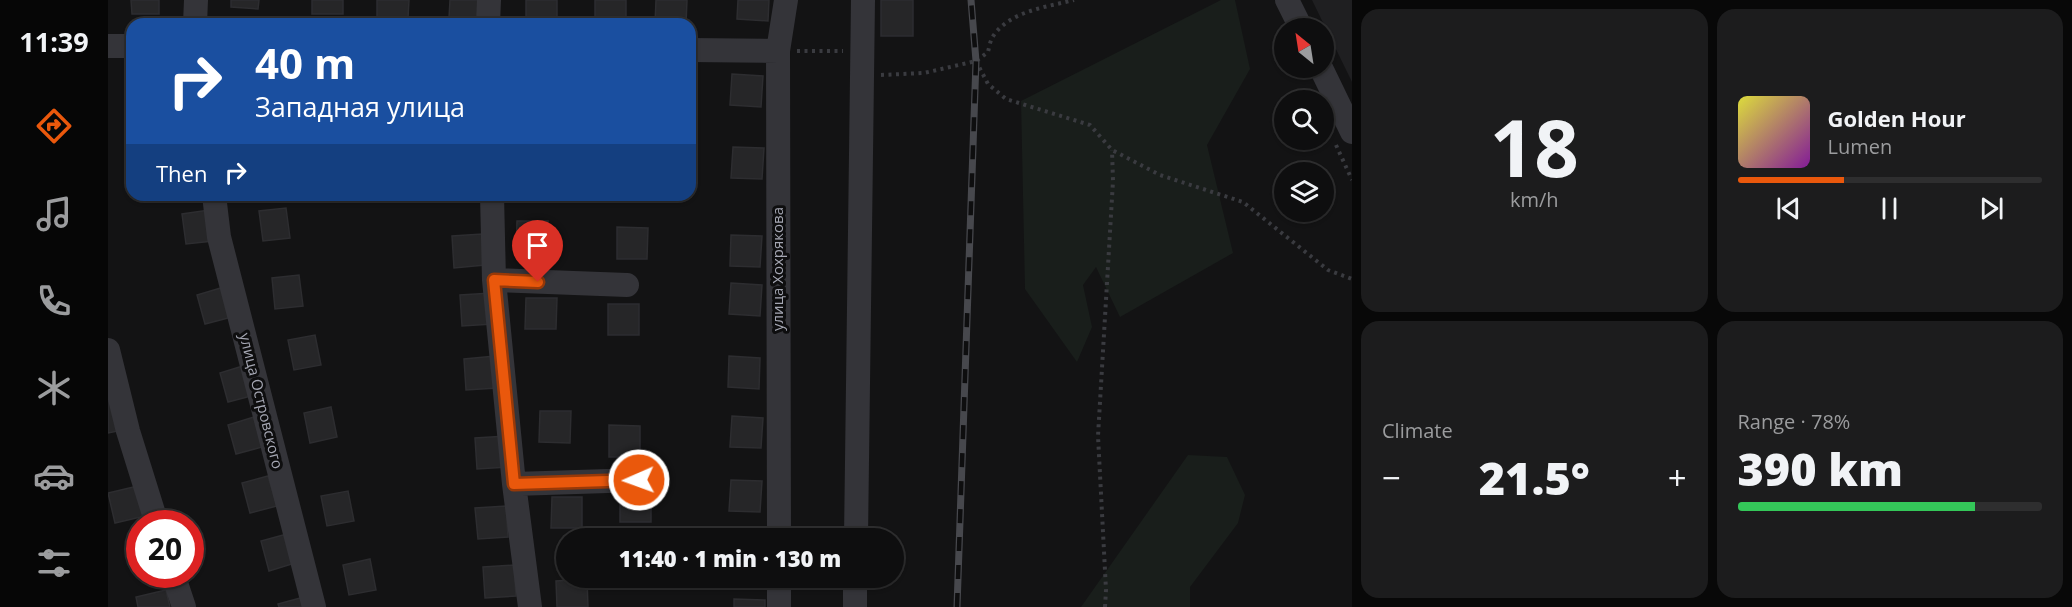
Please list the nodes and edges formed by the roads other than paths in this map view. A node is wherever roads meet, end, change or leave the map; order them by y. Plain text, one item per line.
1 (196, 0) edge
2 (489, 0) edge
3 (786, 0) edge
4 (863, 0) edge
5 (1287, 0) edge
6 (195, 18) edge
7 (488, 18) edge
8 (1296, 18) edge
9 (108, 46) edge
10 (126, 46) edge
11 (696, 50) edge
12 (778, 51) junction
13 (1325, 78) edge
14 (1352, 132) edge
15 (215, 201) edge
16 (492, 201) edge
17 (494, 280) junction
18 (627, 285) dead end
19 (108, 350) edge
20 (639, 480) dead end
21 (514, 484) junction
22 (153, 510) edge
23 (779, 528) edge
24 (856, 528) edge
25 (178, 588) edge
26 (779, 588) edge
27 (855, 588) edge
28 (184, 607) edge
29 (314, 607) edge
30 (530, 607) edge
31 (779, 607) edge
32 (855, 607) edge

1 - 6 street
2 - 7 street
3 - 12 street, улица Хохрякова
4 - 24 street
5 - 8 street
9 - 10 street
11 - 12 street
12 - 23 street, улица Хохрякова
13 - 14 street
15 - 29 street, улица Островского
16 - 17 street
17 - 18 street
17 - 21 street
19 - 22 street
20 - 21 street
21 - 30 street
25 - 28 street
26 - 31 street
27 - 32 street

